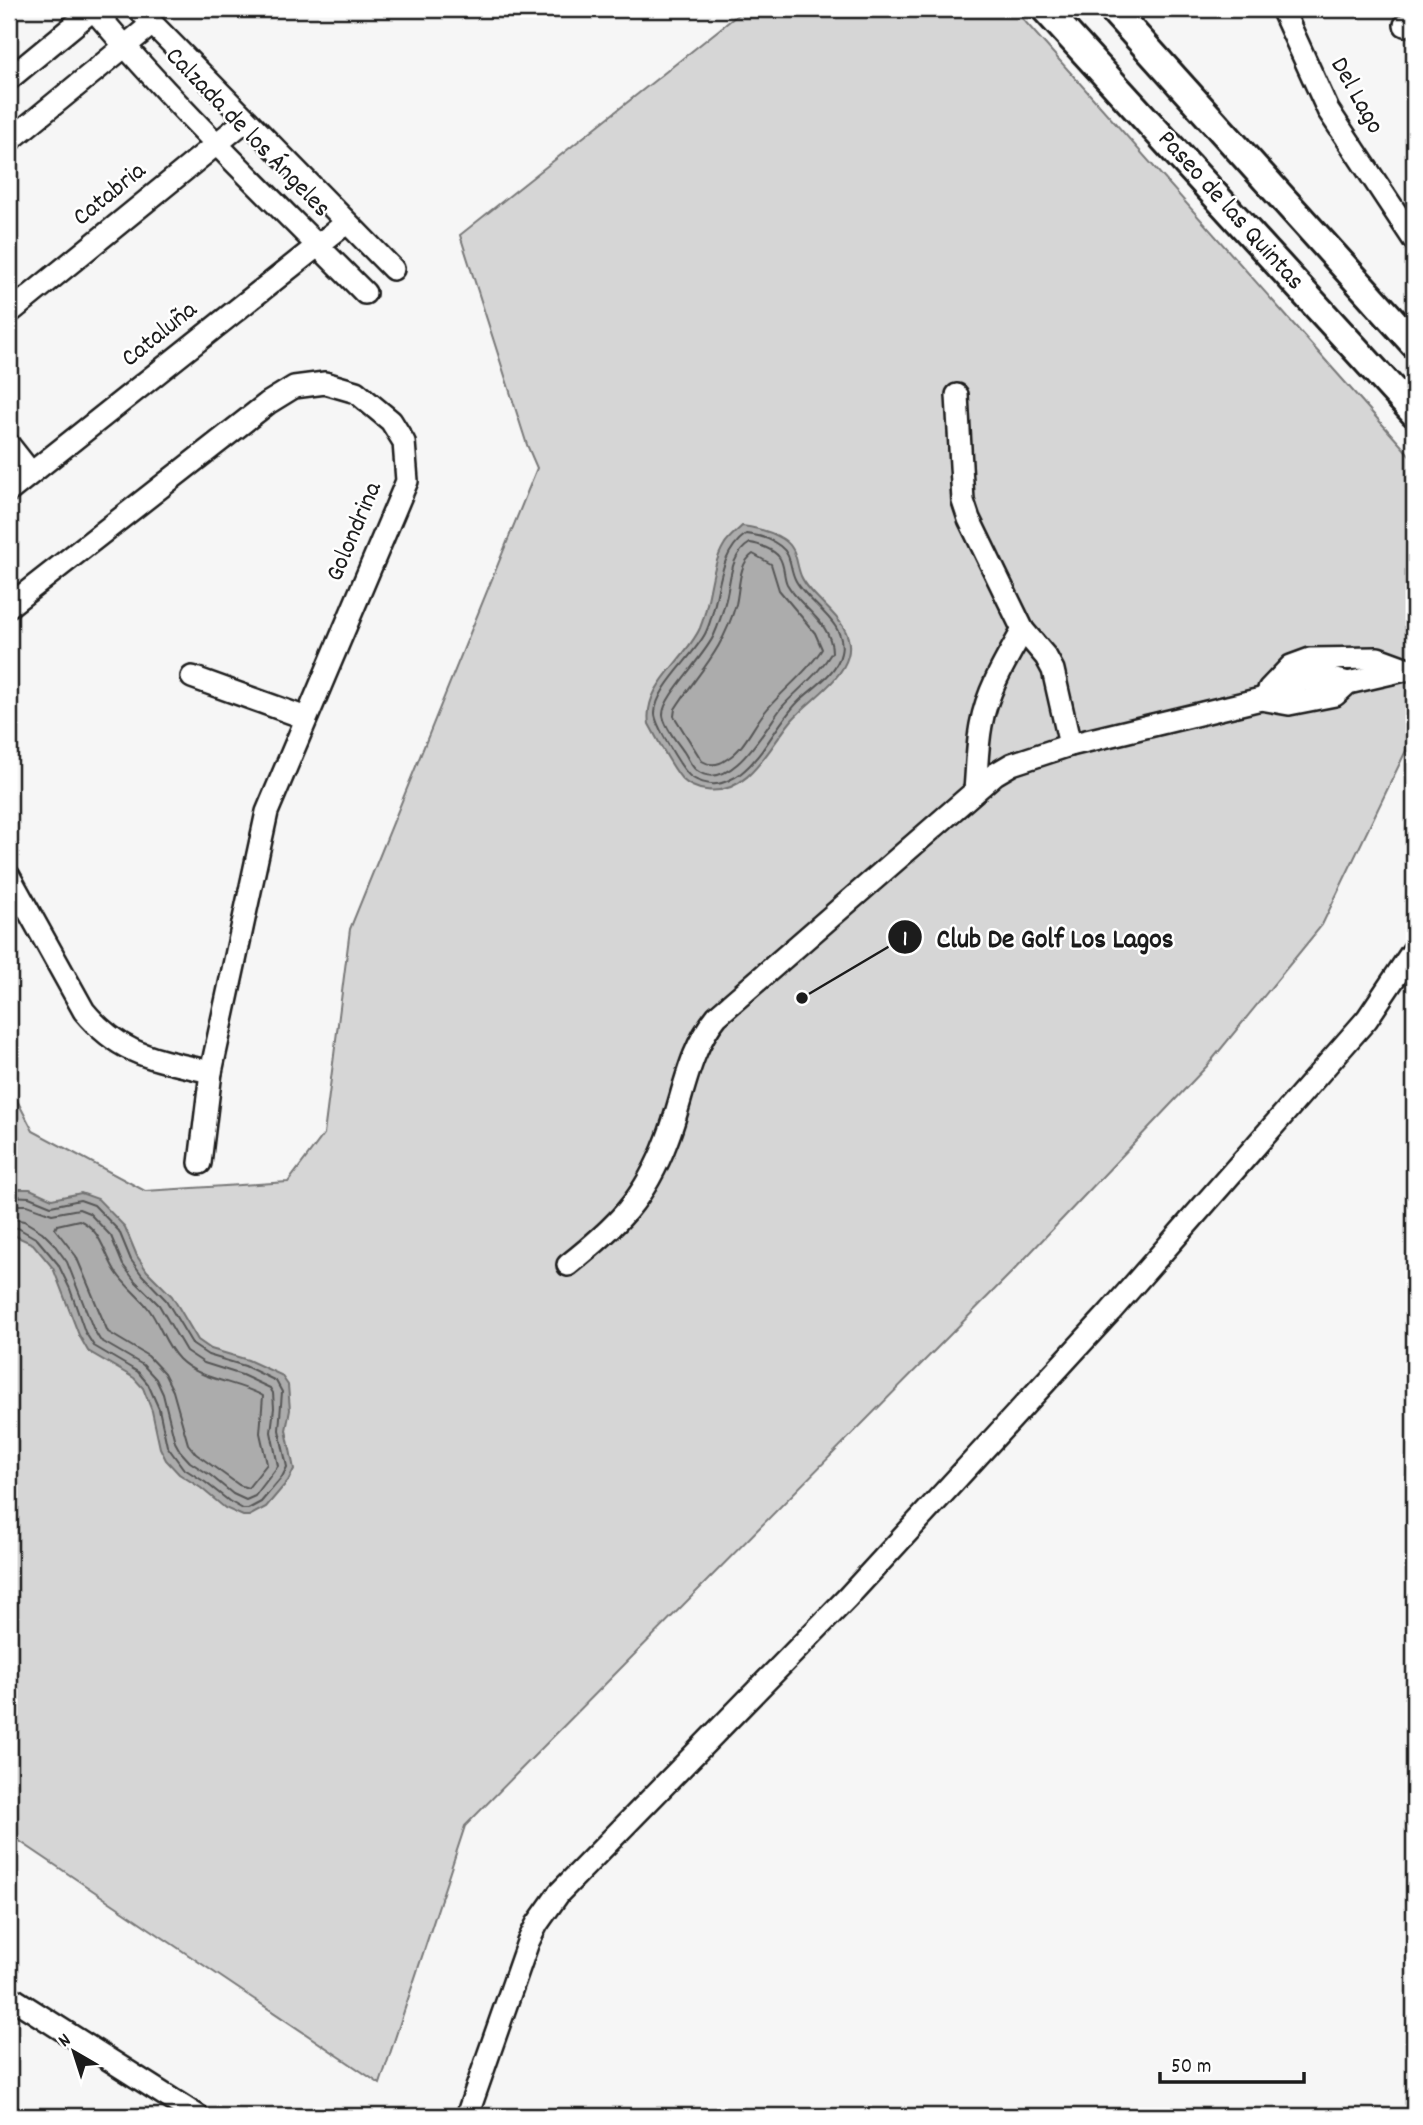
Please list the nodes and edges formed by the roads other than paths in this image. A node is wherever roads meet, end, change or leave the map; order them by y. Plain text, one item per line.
1 (94, 9) edge
2 (1045, 9) edge
3 (1112, 9) edge
4 (1282, 9) edge
5 (145, 16) edge
6 (125, 46) junction
7 (9, 79) edge
8 (246, 120) junction
9 (9, 141) edge
10 (217, 144) junction
11 (346, 223) junction
12 (1414, 240) edge
13 (317, 245) junction
14 (393, 269) dead end
15 (365, 293) dead end
16 (9, 313) edge
17 (1414, 344) edge
18 (957, 395) dead end
19 (1414, 413) edge
20 (9, 445) edge
21 (31, 473) junction
22 (9, 491) edge
23 (9, 606) edge
24 (1023, 630) junction
25 (1411, 669) edge
26 (192, 677) dead end
27 (1261, 699) junction
28 (306, 718) junction
29 (1070, 745) junction
30 (975, 790) junction
31 (9, 876) edge
32 (1414, 949) edge
33 (211, 1073) junction
34 (200, 1163) dead end
35 (568, 1265) dead end
36 (9, 1996) edge
37 (198, 2116) edge
38 (467, 2116) edge

1 - 6 street, Calzada de los Ángeles
1 - 7 street
2 - 19 main road, Paseo de las Quintas
3 - 17 main road, Paseo de las Quintas
4 - 12 street, Del Lago
5 - 6 street
5 - 8 street, Calzada de los Ángeles
6 - 9 street
6 - 10 street, Calzada de los Ángeles
8 - 10 street, Catabria
8 - 11 street, Calzada de los Ángeles
10 - 13 street, Calzada de los Ángeles
10 - 16 street, Catabria
11 - 13 street, Cataluña
11 - 14 street, Calzada de los Ángeles
13 - 15 street, Calzada de los Ángeles
13 - 21 street, Cataluña
18 - 24 street
20 - 21 street
21 - 22 street, Cataluña
23 - 28 street, Golondrina
24 - 29 street
24 - 30 street
25 - 27 street
25 - 27 street
26 - 28 street
27 - 29 street
28 - 33 street, Golondrina
29 - 30 street
30 - 35 street
31 - 33 street
32 - 38 street
33 - 34 street, Golondrina
36 - 37 street

